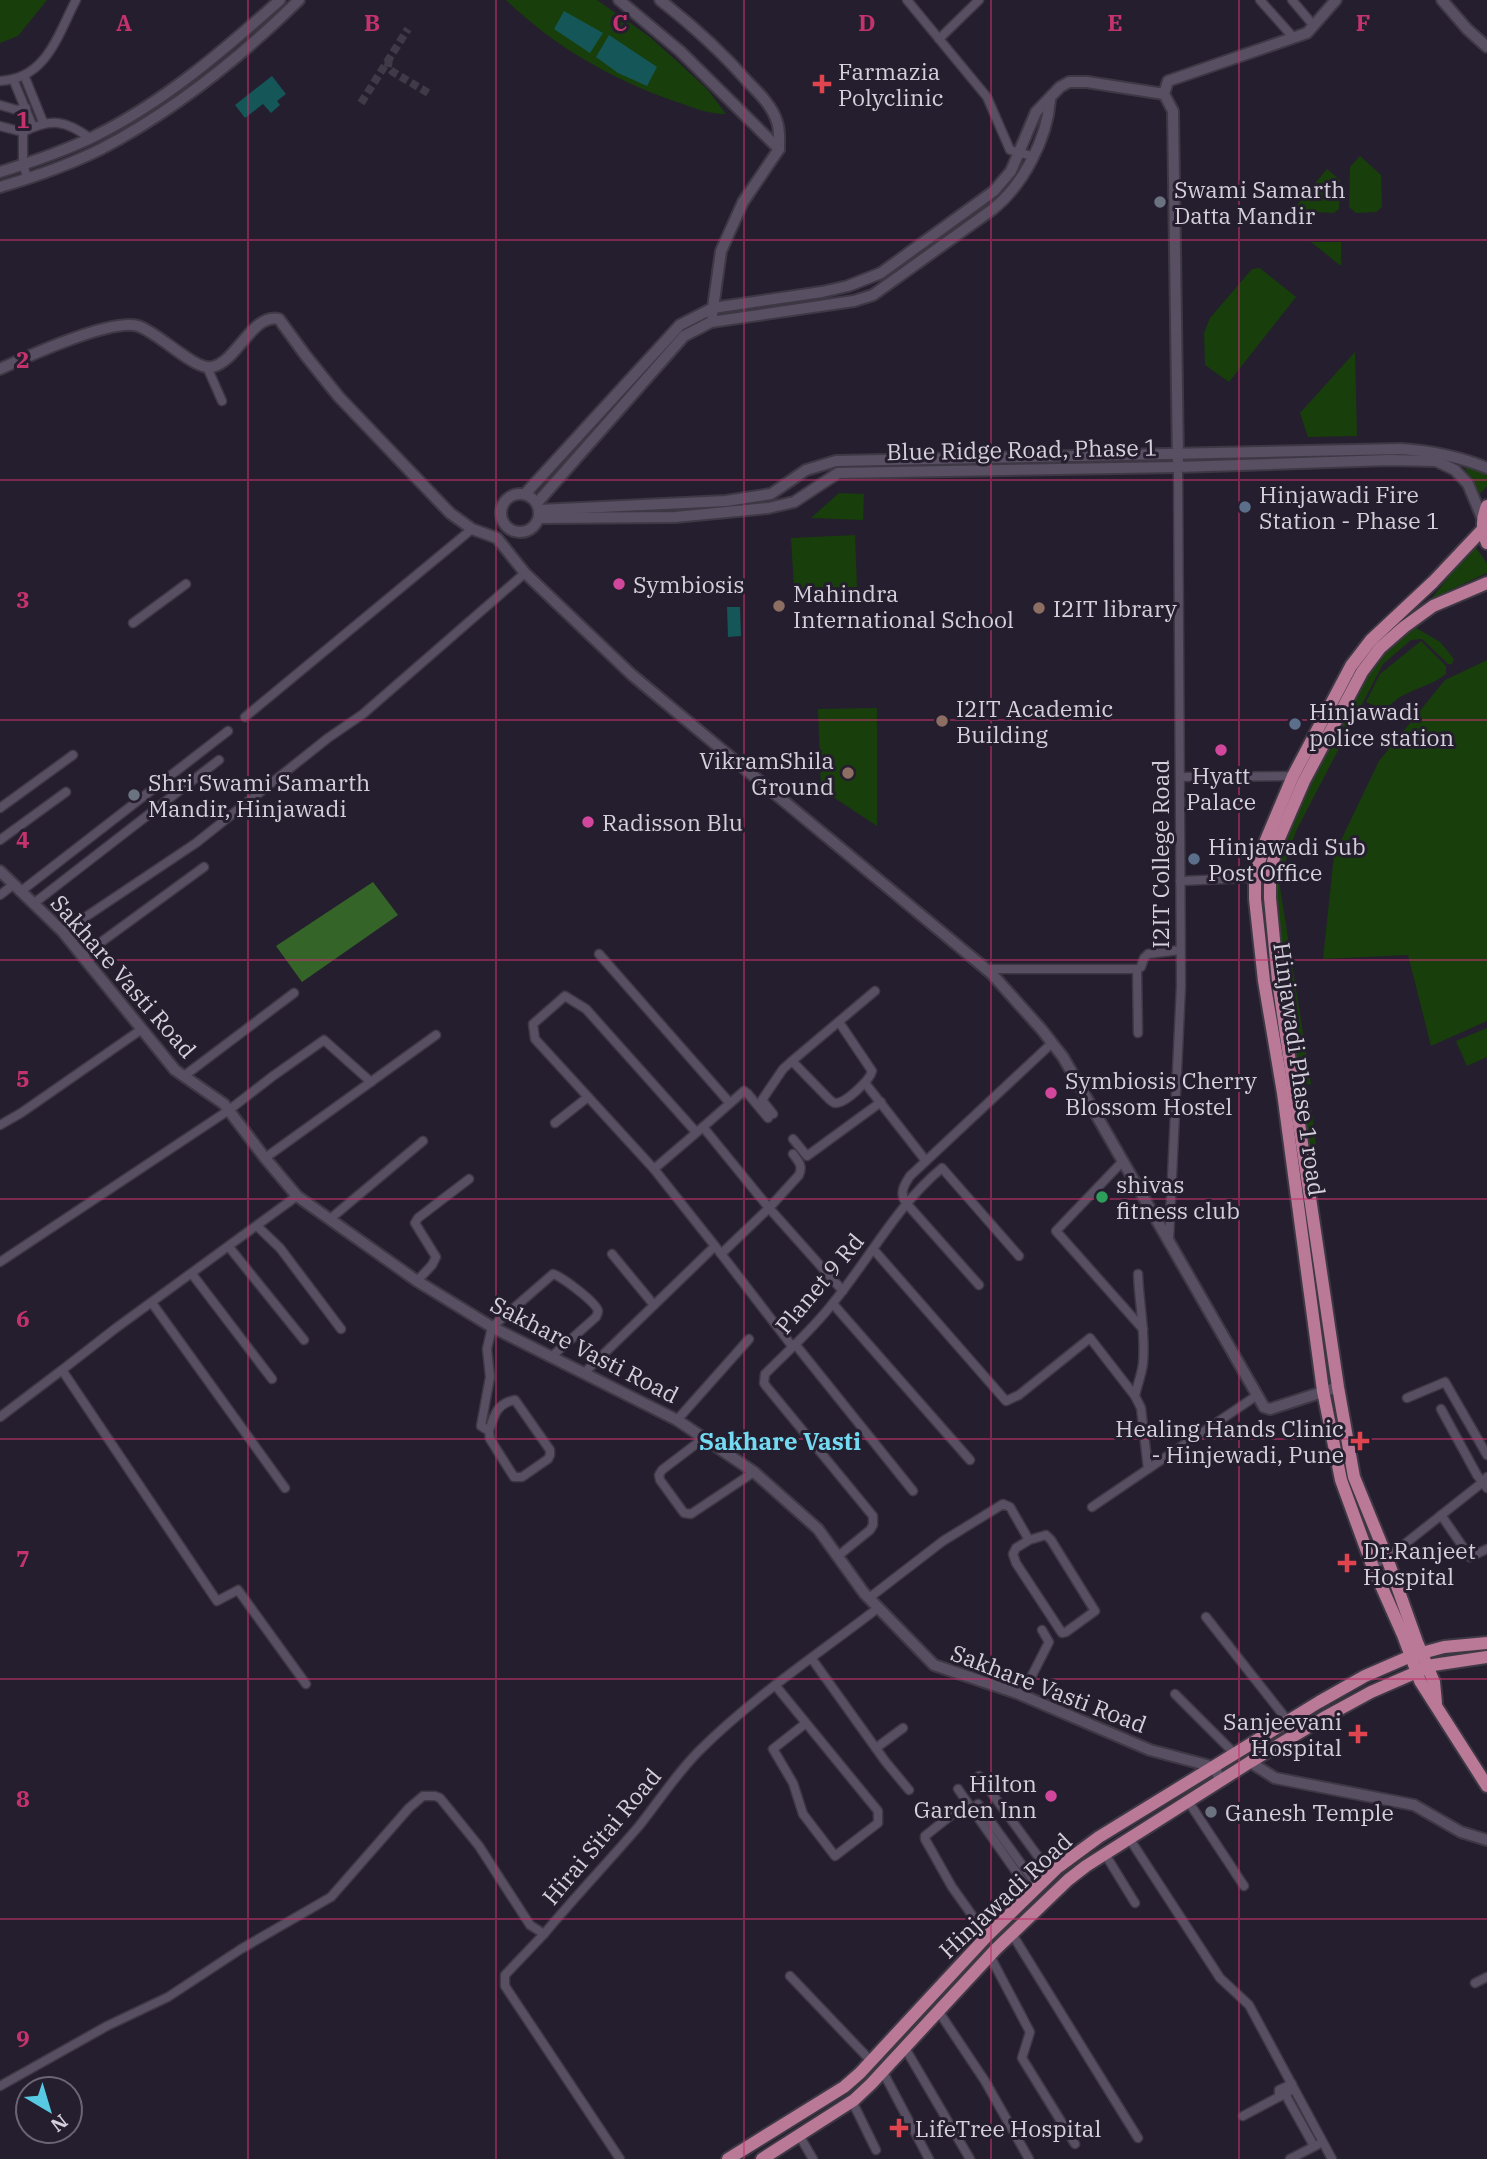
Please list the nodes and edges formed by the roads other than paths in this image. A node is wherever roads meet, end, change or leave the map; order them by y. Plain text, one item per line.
1 (76, 0) edge
2 (280, 0) edge
3 (299, 0) edge
4 (619, 0) edge
5 (660, 0) edge
6 (907, 0) edge
7 (979, 0) edge
8 (1260, 0) edge
9 (1292, 0) edge
10 (1442, 0) edge
11 (1329, 3) edge
12 (268, 4) edge
13 (1314, 26) junction
14 (1293, 37) junction
15 (939, 39) junction
16 (1487, 47) edge
17 (24, 75) junction
18 (13, 79) junction
19 (0, 81) edge
20 (168, 93) junction
21 (1164, 94) junction
22 (1050, 100) junction
23 (174, 104) junction
24 (0, 105) edge
25 (26, 108) junction
26 (43, 122) junction
27 (0, 126) edge
28 (33, 127) junction
29 (23, 132) junction
30 (90, 138) junction
31 (779, 149) junction
32 (1020, 153) junction
33 (1032, 156) junction
34 (23, 165) junction
35 (0, 172) edge
36 (28, 179) junction
37 (0, 187) edge
38 (713, 308) junction
39 (711, 322) junction
40 (207, 367) junction
41 (0, 369) edge
42 (222, 401) dead end
43 (1178, 454) junction
44 (1178, 467) junction
45 (1487, 468) edge
46 (525, 494) junction
47 (1487, 506) edge
48 (538, 510) junction
49 (1483, 525) junction
50 (472, 528) junction
51 (508, 528) junction
52 (498, 538) junction
53 (1487, 543) edge
54 (525, 573) junction
55 (1487, 583) edge
56 (186, 584) dead end
57 (133, 623) dead end
58 (245, 717) dead end
59 (228, 731) dead end
60 (73, 755) dead end
61 (219, 760) dead end
62 (1180, 777) junction
63 (1299, 778) junction
64 (66, 792) dead end
65 (0, 808) edge
66 (0, 840) edge
67 (204, 867) dead end
68 (0, 871) edge
69 (1255, 876) junction
70 (1269, 877) junction
71 (1180, 881) junction
72 (16, 889) junction
73 (0, 895) edge
74 (33, 904) junction
75 (63, 932) junction
76 (1180, 950) junction
77 (600, 954) dead end
78 (82, 956) junction
79 (987, 969) junction
80 (1137, 969) junction
81 (875, 991) dead end
82 (294, 993) dead end
83 (839, 1022) junction
84 (142, 1029) junction
85 (1138, 1033) dead end
86 (436, 1035) dead end
87 (1052, 1043) junction
88 (792, 1061) junction
89 (184, 1076) junction
90 (371, 1082) junction
91 (865, 1083) junction
92 (588, 1097) junction
93 (729, 1102) junction
94 (881, 1102) junction
95 (229, 1110) junction
96 (555, 1123) dead end
97 (0, 1125) edge
98 (699, 1130) junction
99 (793, 1139) dead end
100 (423, 1141) dead end
101 (793, 1154) dead end
102 (265, 1158) junction
103 (926, 1161) junction
104 (1123, 1161) junction
105 (654, 1169) junction
106 (917, 1170) junction
107 (469, 1179) dead end
108 (924, 1182) junction
109 (297, 1196) junction
110 (906, 1203) junction
111 (769, 1208) junction
112 (330, 1219) junction
113 (257, 1226) junction
114 (1169, 1240) junction
115 (715, 1246) junction
116 (229, 1247) junction
117 (874, 1250) junction
118 (612, 1254) dead end
119 (721, 1254) junction
120 (1019, 1256) dead end
121 (0, 1262) edge
122 (192, 1274) junction
123 (1138, 1274) dead end
124 (417, 1281) junction
125 (979, 1285) dead end
126 (843, 1291) junction
127 (152, 1303) junction
128 (833, 1304) junction
129 (654, 1305) junction
130 (492, 1327) junction
131 (341, 1329) dead end
132 (1143, 1329) junction
133 (749, 1339) dead end
134 (304, 1340) dead end
135 (794, 1345) junction
136 (551, 1357) junction
137 (62, 1370) junction
138 (584, 1373) junction
139 (272, 1379) dead end
140 (1338, 1387) junction
141 (1323, 1391) junction
142 (1135, 1396) junction
143 (1256, 1396) junction
144 (1407, 1398) dead end
145 (1441, 1409) dead end
146 (0, 1416) edge
147 (677, 1420) junction
148 (489, 1431) junction
149 (704, 1438) junction
150 (1487, 1455) edge
151 (970, 1460) dead end
152 (1148, 1469) junction
153 (754, 1472) junction
154 (1486, 1482) edge
155 (285, 1488) dead end
156 (913, 1491) dead end
157 (1092, 1507) dead end
158 (1441, 1516) junction
159 (1029, 1540) junction
160 (1487, 1549) edge
161 (838, 1556) junction
162 (1387, 1558) junction
163 (1372, 1565) junction
164 (869, 1598) junction
165 (878, 1608) junction
166 (1206, 1618) dead end
167 (1042, 1630) dead end
168 (1487, 1643) edge
169 (1416, 1655) junction
170 (1487, 1657) edge
171 (812, 1659) junction
172 (1422, 1669) junction
173 (306, 1684) dead end
174 (775, 1685) junction
175 (1175, 1694) dead end
176 (1022, 1695) junction
177 (1287, 1721) junction
178 (806, 1723) junction
179 (903, 1728) dead end
180 (876, 1748) junction
181 (1235, 1754) junction
182 (1250, 1762) junction
183 (1214, 1767) junction
184 (979, 1776) dead end
185 (1221, 1781) junction
186 (1487, 1786) edge
187 (958, 1789) dead end
188 (909, 1790) dead end
189 (1188, 1801) junction
190 (978, 1804) dead end
191 (959, 1809) dead end
192 (1129, 1838) junction
193 (1487, 1840) edge
194 (1105, 1854) junction
195 (1051, 1874) junction
196 (1244, 1886) dead end
197 (1035, 1890) junction
198 (1135, 1903) dead end
199 (544, 1934) junction
200 (1012, 1934) junction
201 (987, 1936) junction
202 (990, 1956) junction
203 (790, 1976) dead end
204 (1487, 1977) edge
205 (1475, 1983) dead end
206 (939, 2012) junction
207 (905, 2048) junction
208 (871, 2061) junction
209 (883, 2072) junction
210 (1293, 2086) junction
211 (0, 2087) edge
212 (1282, 2096) junction
213 (852, 2101) junction
214 (1243, 2116) dead end
215 (799, 2135) junction
216 (1138, 2138) dead end
217 (1323, 2142) junction
218 (1075, 2144) dead end
219 (1314, 2146) junction
220 (876, 2150) dead end
221 (620, 2159) edge
222 (728, 2159) edge
223 (762, 2159) edge
224 (813, 2159) edge
225 (929, 2159) edge
226 (970, 2159) edge
227 (1029, 2159) edge
228 (1290, 2159) edge
229 (1332, 2159) edge

1 - 17 street
2 - 12 street
3 - 23 street
4 - 31 street
5 - 31 street
6 - 15 street
7 - 15 street
8 - 14 street
9 - 13 street
10 - 16 street
11 - 13 street
12 - 20 street
13 - 14 street
14 - 21 street
15 - 32 street
17 - 18 street
17 - 26 street
18 - 19 street
18 - 25 street
20 - 23 street
20 - 30 street
21 - 22 street
21 - 43 street
22 - 32 street
22 - 33 street
23 - 36 street
24 - 25 street
25 - 28 street
26 - 28 street
26 - 30 street
27 - 29 street
28 - 29 street
29 - 34 street
30 - 34 street
31 - 38 street
32 - 33 street
32 - 38 street
33 - 39 street
34 - 35 street
34 - 36 street
36 - 37 street
38 - 39 street
38 - 46 street
39 - 48 street
40 - 41 street
40 - 42 street
40 - 50 street
43 - 44 street
43 - 45 street, Blue Ridge Road, Phase 1
43 - 48 street, Blue Ridge Road, Phase 1
44 - 48 street, Blue Ridge Road, Phase 1
44 - 49 street, Blue Ridge Road, Phase 1
44 - 62 street, I2IT College Road
46 - 48 street
46 - 51 street
47 - 49 main road
48 - 51 street
49 - 53 main road
49 - 63 main road, Hinjawadi Phase 1 road
50 - 52 street
50 - 58 street
51 - 52 street
52 - 54 street
54 - 75 street
54 - 79 street
55 - 63 main road, Hinjawadi Phase 1 road
56 - 57 street
59 - 72 street
60 - 65 street
61 - 74 street
62 - 63 street
62 - 71 street, I2IT College Road
63 - 69 main road, Hinjawadi Phase 1 road
63 - 70 main road, Hinjawadi Phase 1 road
64 - 66 street
67 - 78 street
68 - 72 street, Sakhare Vasti Road
69 - 70 street
69 - 71 street
69 - 141 main road, Hinjawadi Phase 1 road
70 - 140 main road, Hinjawadi Phase 1 road
71 - 76 street, I2IT College Road
72 - 73 street
72 - 74 street, Sakhare Vasti Road
74 - 75 street, Sakhare Vasti Road
75 - 78 street, Sakhare Vasti Road
76 - 80 street
76 - 114 street, I2IT College Road
77 - 93 street
78 - 84 street, Sakhare Vasti Road
79 - 80 street
79 - 87 street
80 - 85 street
81 - 83 street
82 - 89 street
83 - 88 street
83 - 91 street
84 - 89 street, Sakhare Vasti Road
84 - 97 street
86 - 90 street
87 - 103 street, Planet 9 Rd
87 - 104 street
88 - 91 street
88 - 93 street
89 - 95 street, Sakhare Vasti Road
90 - 95 street
90 - 102 street
91 - 94 street
92 - 96 street
92 - 98 street
92 - 105 street
93 - 98 street
94 - 99 street
94 - 103 street
95 - 102 street, Sakhare Vasti Road
95 - 121 street
98 - 105 street
98 - 111 street
100 - 112 street
101 - 111 street
102 - 109 street, Sakhare Vasti Road
103 - 106 street, Planet 9 Rd
104 - 114 street
104 - 132 street
105 - 115 street
106 - 108 street
106 - 110 street, Planet 9 Rd
107 - 124 street
108 - 110 street
108 - 120 street
109 - 112 street, Sakhare Vasti Road
109 - 113 street
110 - 117 street, Planet 9 Rd
110 - 125 street
111 - 119 street
111 - 126 street
112 - 124 street, Sakhare Vasti Road
113 - 116 street
113 - 131 street
114 - 143 street
115 - 119 street
115 - 129 street
116 - 122 street
116 - 134 street
117 - 126 street, Planet 9 Rd
117 - 142 street
118 - 129 street
119 - 135 street
122 - 127 street
122 - 139 street
123 - 132 street
124 - 130 street, Sakhare Vasti Road
126 - 128 street, Planet 9 Rd
127 - 137 street
127 - 155 street
128 - 135 street, Planet 9 Rd
128 - 151 street
129 - 138 street
130 - 136 street, Sakhare Vasti Road
130 - 136 street
130 - 148 street
132 - 142 street
133 - 147 street
135 - 156 street
135 - 161 street, Planet 9 Rd
136 - 138 street, Sakhare Vasti Road
137 - 146 street
137 - 173 street
138 - 147 street, Sakhare Vasti Road
140 - 141 street
140 - 162 main road, Hinjawadi Phase 1 road
141 - 143 street
141 - 163 main road, Hinjawadi Phase 1 road
142 - 152 street
143 - 152 street
144 - 150 street
145 - 154 street
147 - 149 street, Sakhare Vasti Road
148 - 148 street
149 - 153 street, Sakhare Vasti Road
149 - 153 street
152 - 157 street
153 - 161 street, Sakhare Vasti Road
154 - 158 street
158 - 160 street
158 - 162 street
159 - 159 street
159 - 164 street
161 - 164 street, Sakhare Vasti Road
162 - 163 street
162 - 169 main road, Hinjawadi Phase 1 road
163 - 169 main road, Hinjawadi Phase 1 road
164 - 165 street, Sakhare Vasti Road
165 - 171 street, Hirai Sitai Road
165 - 176 street, Sakhare Vasti Road
166 - 177 street
167 - 176 street
168 - 169 main road, Hinjawadi Road
169 - 172 main road, Hinjawadi Phase 1 road
169 - 177 main road, Hinjawadi Road
170 - 172 main road
171 - 174 street, Hirai Sitai Road
171 - 180 street
172 - 182 main road
172 - 186 main road, Hinjawadi Phase 1 road
174 - 178 street
174 - 199 street, Hirai Sitai Road
175 - 181 street
176 - 183 street, Sakhare Vasti Road
177 - 181 main road, Hinjawadi Road
178 - 178 street
179 - 180 street
180 - 188 street
181 - 183 main road, Hinjawadi Road
182 - 185 main road
182 - 193 street
183 - 185 street
183 - 195 main road, Hinjawadi Road
184 - 195 street
185 - 189 main road
187 - 197 street
189 - 192 main road
189 - 196 street
190 - 197 street
191 - 201 street
192 - 194 main road
192 - 210 street
194 - 198 street
194 - 200 main road
195 - 197 main road, Hinjawadi Road
197 - 201 main road, Hinjawadi Road
199 - 211 street, Hirai Sitai Road
199 - 221 street
200 - 202 main road
200 - 216 street
201 - 208 main road, Hinjawadi Road
202 - 206 main road
202 - 218 street
203 - 208 street
204 - 205 street
206 - 207 main road
206 - 227 street
207 - 209 main road
207 - 226 street
208 - 222 main road, Hinjawadi Road
209 - 213 main road
209 - 225 street
210 - 212 street
210 - 217 street
212 - 214 street
212 - 219 street
213 - 215 main road
213 - 220 street
215 - 223 main road
215 - 224 street
217 - 219 street
217 - 229 street
219 - 228 street

